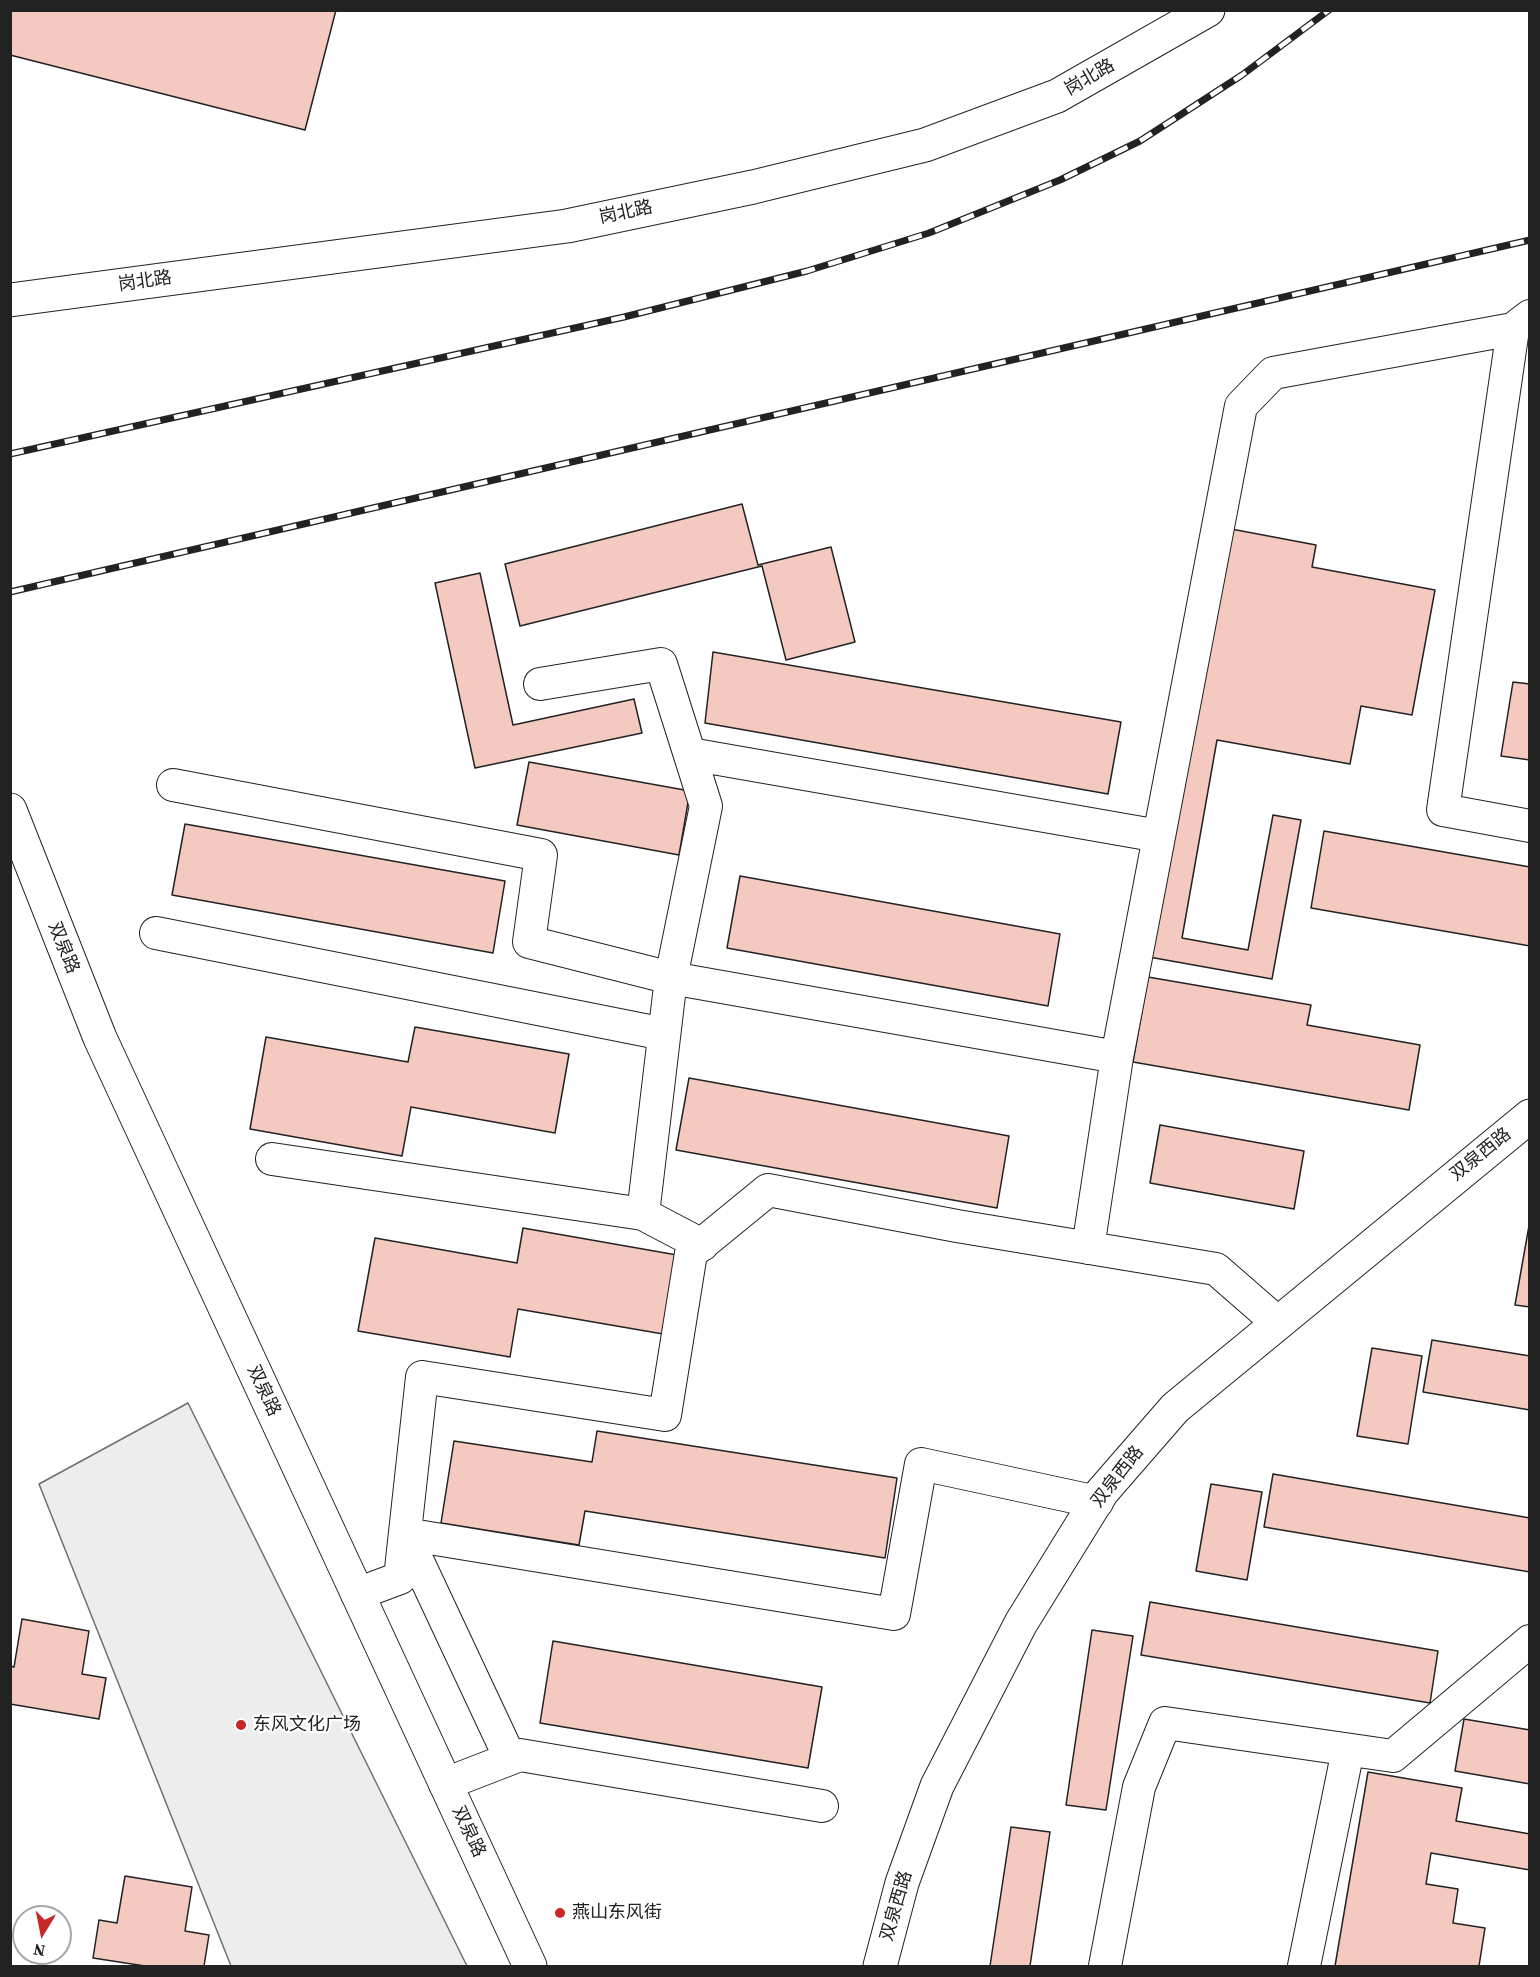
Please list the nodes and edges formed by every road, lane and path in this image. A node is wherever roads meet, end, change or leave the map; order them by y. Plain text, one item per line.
1 (1208, 10) edge
2 (10, 300) edge
3 (1521, 323) edge
4 (540, 684) dead end
5 (690, 754) junction
6 (173, 784) dead end
7 (10, 810) edge
8 (1530, 826) edge
9 (1159, 836) junction
10 (156, 933) dead end
11 (671, 978) junction
12 (664, 1034) junction
13 (1116, 1057) junction
14 (1530, 1116) edge
15 (272, 1159) dead end
16 (643, 1214) junction
17 (702, 1245) junction
18 (1088, 1248) junction
19 (1278, 1323) junction
20 (1097, 1502) junction
21 (405, 1534) junction
22 (357, 1594) junction
23 (1525, 1650) edge
24 (1348, 1750) junction
25 (510, 1758) junction
26 (445, 1784) junction
27 (822, 1806) dead end
28 (530, 1966) edge
29 (880, 1966) edge
30 (1105, 1966) edge
31 (1304, 1966) edge

1 - 2 main road, 岗北路
3 - 8 street
3 - 9 street
4 - 5 street
5 - 9 street
5 - 11 street
6 - 11 street
7 - 22 main road, 双泉路
9 - 13 street
10 - 12 street
11 - 12 street
11 - 13 street
12 - 16 street
13 - 18 street
14 - 19 main road, 双泉西路
15 - 16 street
16 - 17 street
17 - 18 street
17 - 21 street
18 - 19 street
19 - 20 main road, 双泉西路
20 - 21 street
20 - 29 main road, 双泉西路
21 - 22 street
21 - 25 street
22 - 26 main road, 双泉路
23 - 24 street
24 - 30 street
24 - 31 street
25 - 26 street
25 - 27 street
26 - 28 main road, 双泉路

